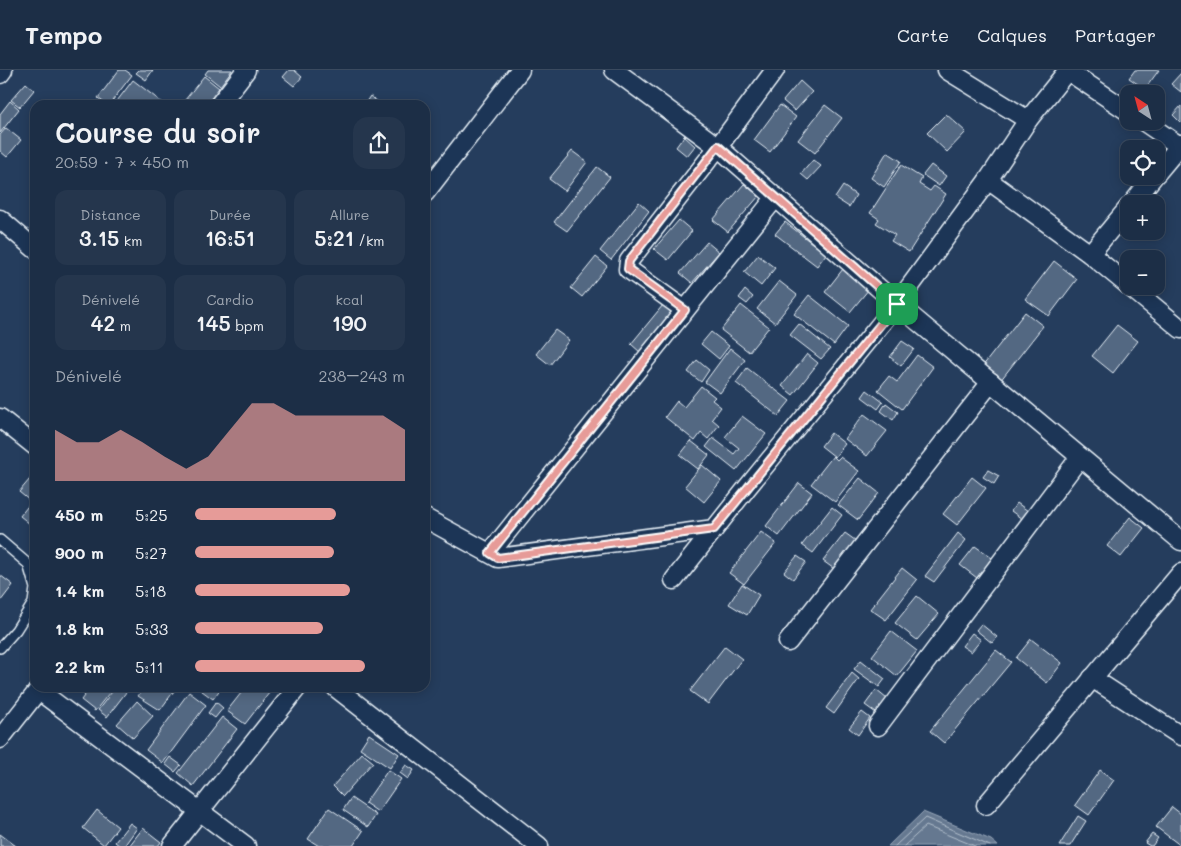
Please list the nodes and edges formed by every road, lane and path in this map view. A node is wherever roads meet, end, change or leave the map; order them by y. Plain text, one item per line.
1 (3, 70) edge
2 (246, 70) edge
3 (520, 70) edge
4 (614, 70) edge
5 (775, 70) edge
6 (947, 70) edge
7 (1068, 70) edge
8 (0, 74) edge
9 (223, 100) edge
10 (1120, 106) edge
11 (1028, 120) junction
12 (1156, 130) edge
13 (718, 146) junction
14 (1180, 146) edge
15 (1165, 163) edge
16 (988, 180) junction
17 (1147, 185) edge
18 (430, 186) edge
19 (1139, 195) edge
20 (776, 197) junction
21 (1120, 218) edge
22 (0, 219) edge
23 (30, 245) edge
24 (1090, 254) junction
25 (1120, 279) edge
26 (1140, 295) edge
27 (897, 304) junction
28 (685, 310) junction
29 (1181, 328) edge
30 (991, 382) junction
31 (0, 418) edge
32 (30, 442) edge
33 (1080, 457) junction
34 (430, 521) edge
35 (714, 529) junction
36 (0, 540) edge
37 (1181, 541) edge
38 (490, 553) junction
39 (30, 571) edge
40 (1181, 573) edge
41 (674, 580) dead end
42 (30, 606) edge
43 (788, 642) dead end
44 (0, 648) edge
45 (1092, 678) junction
46 (37, 692) edge
47 (43, 692) edge
48 (294, 692) edge
49 (341, 692) edge
50 (878, 726) dead end
51 (1181, 736) edge
52 (0, 739) edge
53 (986, 805) dead end
54 (200, 811) junction
55 (172, 846) edge
56 (246, 846) edge
57 (540, 846) edge

1 - 8 street
2 - 9 street
3 - 18 street
4 - 13 street
5 - 13 street
6 - 11 street
7 - 10 street
7 - 11 street
11 - 16 street
12 - 14 street
13 - 20 street
13 - 28 street
14 - 15 street
16 - 24 street
16 - 27 street
17 - 19 street
20 - 27 street
20 - 28 street
21 - 24 street
22 - 23 street
24 - 25 street
26 - 29 street
27 - 30 street
27 - 35 street
28 - 38 street
30 - 33 street
30 - 43 street
31 - 32 street
33 - 37 street
33 - 50 street
34 - 38 street
35 - 38 street
35 - 41 street
36 - 39 lane
40 - 45 street
42 - 44 lane
45 - 51 street
45 - 53 street
46 - 52 street
47 - 54 street
48 - 54 street
49 - 57 street
54 - 55 street
54 - 56 street

